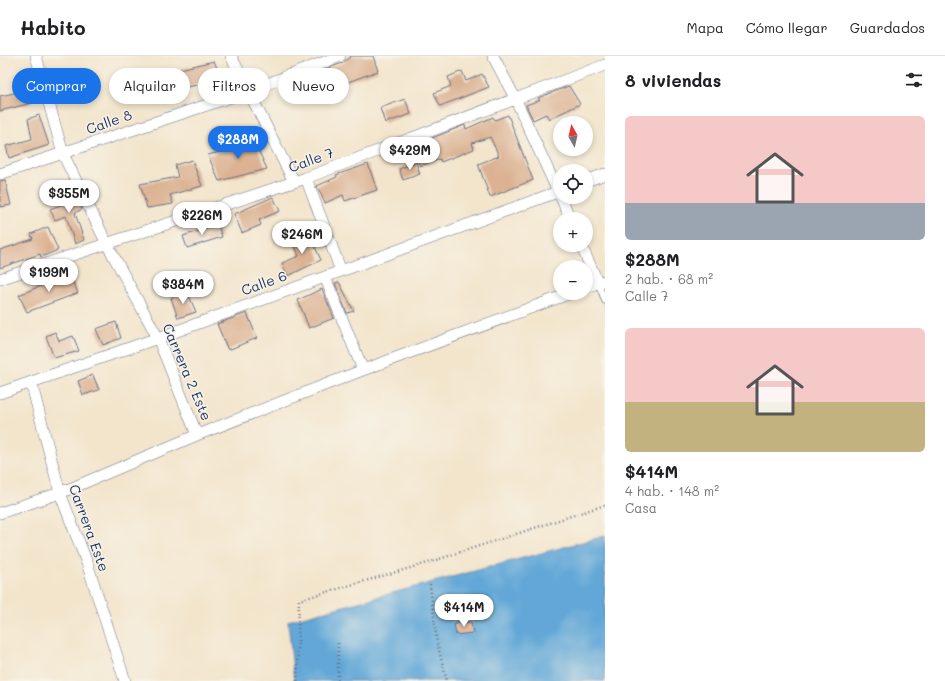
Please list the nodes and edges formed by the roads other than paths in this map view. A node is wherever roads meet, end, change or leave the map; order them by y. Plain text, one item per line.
1 (36, 56) edge
2 (232, 56) edge
3 (340, 56) edge
4 (493, 56) edge
5 (605, 65) edge
6 (238, 68) edge
7 (270, 83) edge
8 (515, 98) junction
9 (211, 104) edge
10 (255, 104) edge
11 (63, 154) junction
12 (0, 174) edge
13 (605, 174) edge
14 (306, 178) junction
15 (593, 178) edge
16 (553, 179) edge
17 (294, 182) junction
18 (553, 196) edge
19 (107, 244) junction
20 (585, 252) edge
21 (342, 271) junction
22 (325, 277) junction
23 (0, 279) edge
24 (601, 282) edge
25 (553, 300) edge
26 (605, 301) edge
27 (158, 338) junction
28 (363, 370) junction
29 (31, 382) junction
30 (0, 393) edge
31 (197, 435) junction
32 (60, 493) junction
33 (0, 513) edge
34 (125, 681) edge

1 - 11 street, Carrera 2 Este
2 - 6 street
3 - 7 street, Calle 8
4 - 8 street
5 - 8 street, Calle 7
8 - 14 street, Calle 7
8 - 16 street
9 - 11 street, Calle 8
10 - 17 street
11 - 12 street, Calle 8
11 - 19 street, Carrera 2 Este
13 - 15 street
14 - 17 street, Calle 7
14 - 21 street
17 - 19 street, Calle 7
18 - 21 street, Calle 6
19 - 23 street, Calle 7
19 - 27 street, Carrera 2 Este
20 - 24 street
21 - 22 street, Calle 6
22 - 27 street, Calle 6
22 - 28 street
24 - 26 lane
25 - 28 street
27 - 29 street, Calle 6
27 - 31 street, Carrera 2 Este
28 - 31 street
29 - 30 street, Calle 6
29 - 32 street, Carrera Este
31 - 32 street
32 - 33 street
32 - 34 street, Carrera Este

